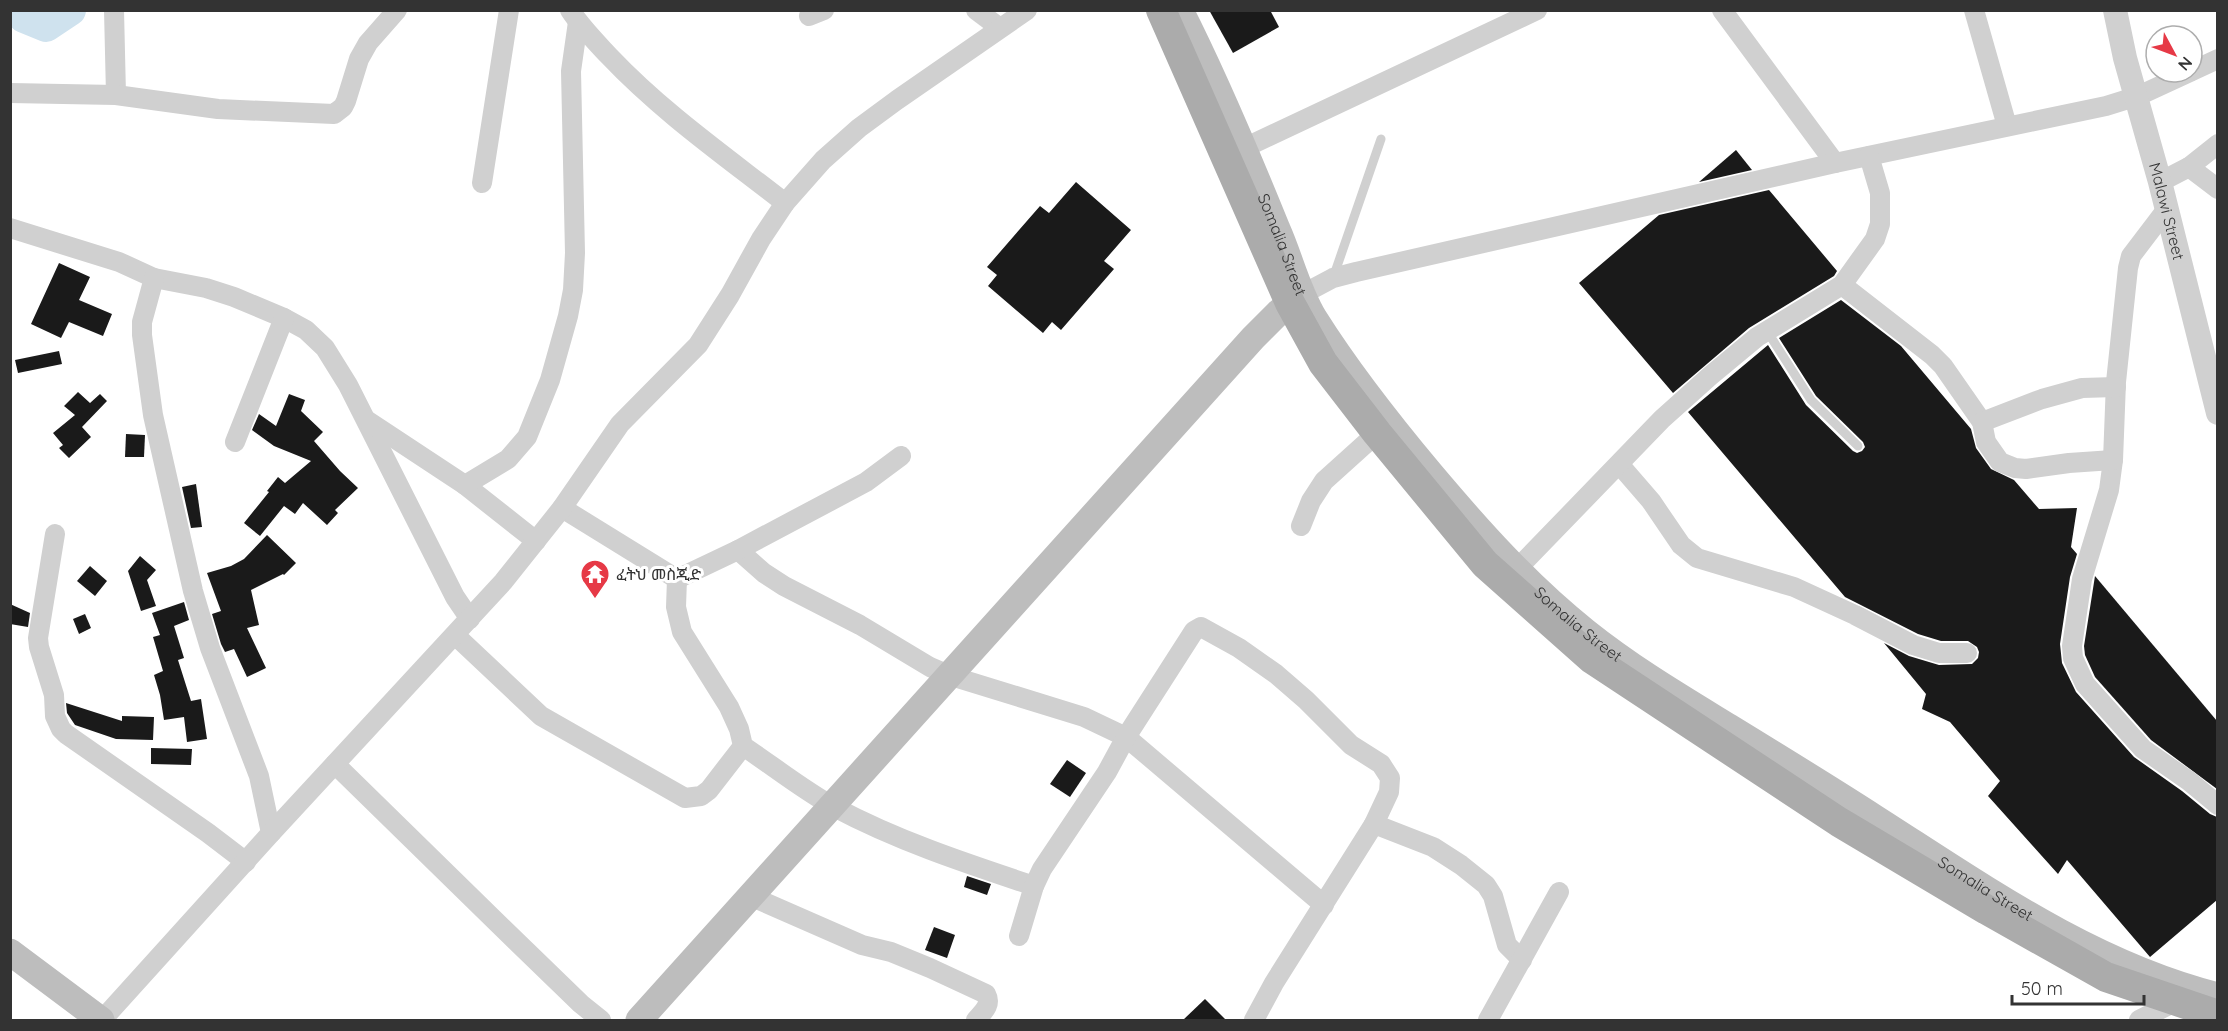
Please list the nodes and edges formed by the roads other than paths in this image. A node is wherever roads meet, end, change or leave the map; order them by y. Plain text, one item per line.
1 (114, 10) edge
2 (397, 10) edge
3 (509, 10) edge
4 (976, 10) edge
5 (1027, 10) edge
6 (1161, 10) edge
7 (1180, 10) edge
8 (1537, 10) edge
9 (1722, 10) edge
10 (1974, 10) edge
11 (2115, 10) edge
12 (574, 16) edge
13 (1000, 28) junction
14 (2163, 84) edge
15 (10, 93) edge
16 (116, 95) junction
17 (2138, 96) junction
18 (2007, 126) junction
19 (1381, 139) dead end
20 (2217, 144) edge
21 (1244, 148) junction
22 (1869, 156) junction
23 (1835, 163) junction
24 (2189, 166) junction
25 (2160, 182) junction
26 (482, 183) dead end
27 (2217, 189) edge
28 (785, 203) junction
29 (2166, 210) junction
30 (10, 228) edge
31 (154, 278) junction
32 (1333, 278) junction
33 (1842, 285) junction
34 (1295, 299) junction
35 (284, 318) junction
36 (1767, 331) junction
37 (2116, 387) junction
38 (2217, 406) edge
39 (367, 420) junction
40 (1982, 422) junction
41 (1383, 428) junction
42 (236, 442) dead end
43 (1858, 446) dead end
44 (901, 456) dead end
45 (2113, 460) junction
46 (1619, 464) junction
47 (465, 485) junction
48 (562, 508) junction
49 (1301, 526) dead end
50 (55, 534) dead end
51 (536, 541) junction
52 (738, 550) junction
53 (1516, 570) junction
54 (676, 579) junction
55 (470, 619) junction
56 (455, 635) junction
57 (1967, 653) dead end
58 (951, 676) junction
59 (1126, 737) junction
60 (743, 746) junction
61 (335, 764) junction
62 (832, 806) junction
63 (2217, 806) edge
64 (1374, 824) junction
65 (271, 833) junction
66 (246, 862) junction
67 (1034, 886) junction
68 (1559, 892) dead end
69 (750, 896) junction
70 (1324, 905) junction
71 (1019, 936) dead end
72 (10, 952) edge
73 (1522, 960) junction
74 (2197, 996) edge
75 (2217, 1015) edge
76 (645, 1018) edge
77 (102, 1020) edge
78 (601, 1020) edge
79 (976, 1020) edge
80 (1254, 1020) edge
81 (1488, 1020) edge
82 (2139, 1020) edge

1 - 16 street
2 - 16 street
3 - 26 street
4 - 13 street
5 - 13 street
6 - 34 main road
7 - 21 main road, Somalia Street
8 - 21 street
9 - 23 street
10 - 18 street
11 - 17 street, Malawi Street
12 - 28 street
12 - 47 street
13 - 28 street
14 - 17 street
15 - 16 street
17 - 18 street
17 - 25 street, Malawi Street
18 - 22 street
19 - 32 lane
20 - 24 street
21 - 34 main road, Somalia Street
22 - 23 street
22 - 33 street
23 - 32 street
24 - 25 street
24 - 27 street
25 - 29 street, Malawi Street
28 - 48 street
29 - 37 street
29 - 38 street, Malawi Street
30 - 31 street
31 - 35 street
31 - 65 street
32 - 34 street
33 - 36 street
33 - 40 street
34 - 41 main road
34 - 58 main road
35 - 39 street
35 - 42 street
36 - 43 lane
36 - 46 street
37 - 40 street
37 - 45 street
39 - 47 street
39 - 55 street
40 - 45 street
41 - 49 street
41 - 53 main road, Somalia Street
41 - 74 main road
44 - 52 street
45 - 63 street
46 - 53 street
46 - 57 street
47 - 51 street
48 - 51 street
48 - 54 street
50 - 66 street
51 - 55 street
52 - 54 street
52 - 58 street
53 - 74 main road, Somalia Street
54 - 60 street
55 - 56 street
56 - 60 street
56 - 61 street
58 - 59 street
58 - 62 main road
59 - 64 street
59 - 67 street
59 - 70 street
60 - 62 street
61 - 65 street
61 - 78 street
62 - 67 street
62 - 69 main road
64 - 70 street
64 - 73 street
65 - 66 street
66 - 77 street
67 - 71 street
68 - 73 street
69 - 76 main road
69 - 79 street
70 - 80 street
72 - 77 main road
73 - 81 street
74 - 75 main road
74 - 82 street

